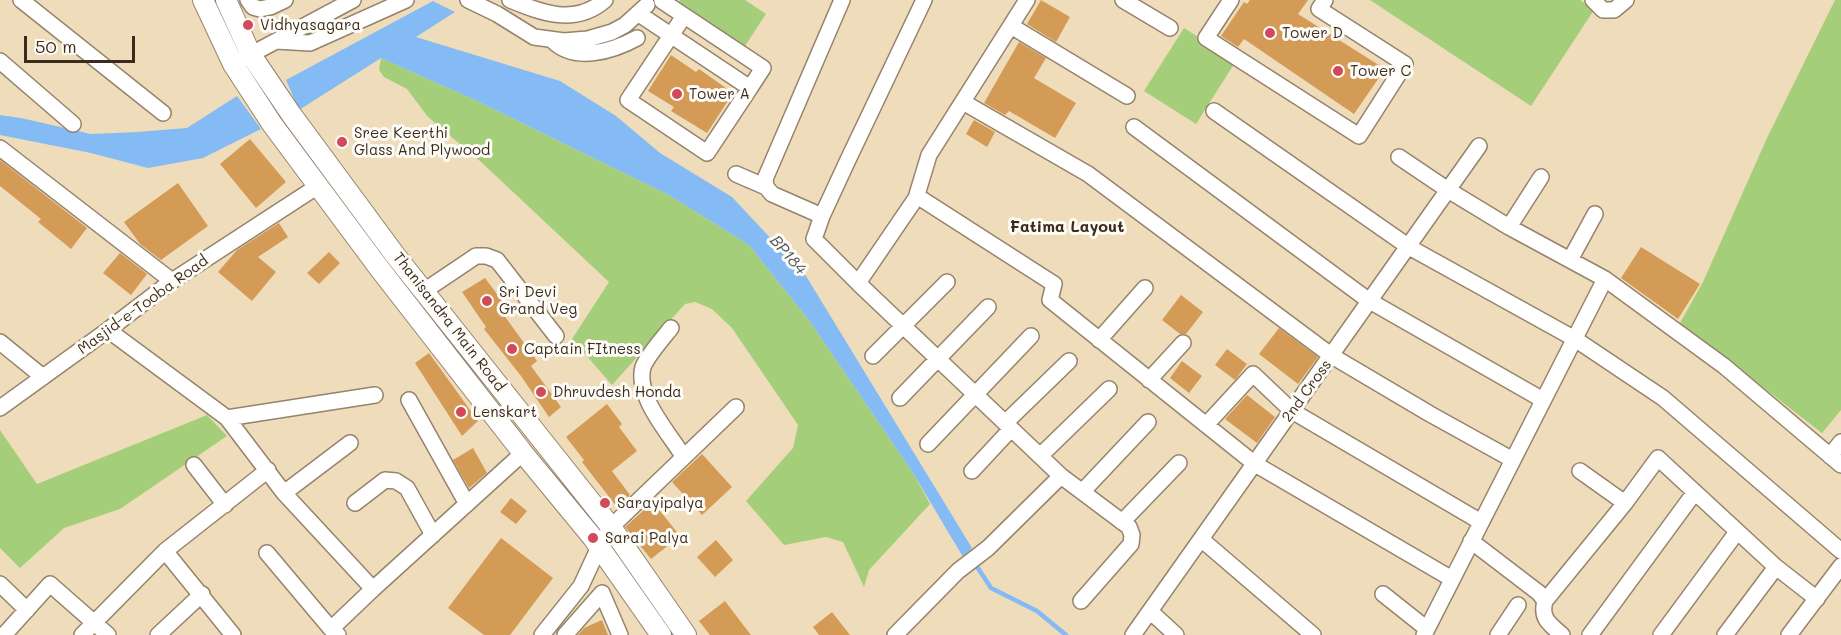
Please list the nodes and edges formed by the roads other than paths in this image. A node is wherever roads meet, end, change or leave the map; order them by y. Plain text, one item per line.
1 (21, 0) edge
2 (203, 0) edge
3 (226, 0) edge
4 (248, 0) edge
5 (285, 0) edge
6 (353, 0) edge
7 (406, 0) edge
8 (468, 0) edge
9 (510, 0) edge
10 (605, 0) edge
11 (842, 0) edge
12 (924, 0) edge
13 (1027, 0) edge
14 (1123, 0) edge
15 (1231, 0) edge
16 (1326, 0) edge
17 (1593, 0) edge
18 (1626, 0) edge
19 (649, 4) edge
20 (499, 7) edge
21 (684, 16) junction
22 (1011, 26) junction
23 (1170, 28) dead end
24 (671, 35) junction
25 (715, 36) junction
26 (637, 38) dead end
27 (551, 39) junction
28 (276, 41) junction
29 (252, 55) junction
30 (702, 56) junction
31 (0, 61) edge
32 (233, 64) junction
33 (750, 88) junction
34 (1127, 96) dead end
35 (963, 102) junction
36 (1214, 111) dead end
37 (163, 113) dead end
38 (73, 124) dead end
39 (1134, 127) dead end
40 (1479, 146) dead end
41 (0, 148) edge
42 (1399, 157) dead end
43 (736, 174) dead end
44 (1541, 177) dead end
45 (318, 186) junction
46 (766, 187) junction
47 (1448, 190) junction
48 (917, 196) junction
49 (1595, 214) dead end
50 (822, 216) junction
51 (1509, 226) junction
52 (1409, 247) junction
53 (1570, 260) junction
54 (1605, 279) junction
55 (172, 281) junction
56 (948, 282) dead end
57 (858, 283) junction
58 (1145, 288) dead end
59 (424, 291) junction
60 (1368, 300) junction
61 (988, 307) dead end
62 (903, 326) junction
63 (671, 328) dead end
64 (108, 330) junction
65 (556, 336) dead end
66 (1031, 336) dead end
67 (1575, 339) junction
68 (1099, 340) junction
69 (0, 342) edge
70 (1183, 343) dead end
71 (873, 356) dead end
72 (1332, 356) junction
73 (938, 360) junction
74 (1069, 361) dead end
75 (43, 377) junction
76 (1149, 380) junction
77 (1109, 389) dead end
78 (375, 395) dead end
79 (975, 395) junction
80 (900, 398) dead end
81 (409, 400) dead end
82 (1544, 400) junction
83 (736, 407) dead end
84 (0, 408) edge
85 (1292, 411) junction
86 (227, 418) junction
87 (1148, 422) dead end
88 (1206, 425) junction
89 (1008, 426) junction
90 (350, 442) dead end
91 (1841, 442) edge
92 (928, 444) dead end
93 (523, 453) junction
94 (684, 456) junction
95 (1040, 456) junction
96 (1513, 460) junction
97 (1835, 461) edge
98 (1179, 463) dead end
99 (1255, 464) junction
100 (194, 465) dead end
101 (268, 470) junction
102 (972, 471) dead end
103 (1580, 471) dead end
104 (1060, 476) junction
105 (1082, 492) junction
106 (1695, 492) junction
107 (284, 493) junction
108 (355, 503) dead end
109 (1625, 503) junction
110 (225, 504) junction
111 (466, 504) junction
112 (1122, 522) junction
113 (1482, 522) junction
114 (611, 527) junction
115 (1737, 532) junction
116 (433, 535) junction
117 (1201, 539) junction
118 (1472, 541) junction
119 (599, 547) junction
120 (165, 551) junction
121 (1841, 551) edge
122 (267, 553) dead end
123 (1841, 566) edge
124 (1776, 567) junction
125 (1452, 579) junction
126 (0, 584) edge
127 (581, 586) junction
128 (373, 589) junction
129 (202, 594) junction
130 (1383, 594) dead end
131 (1816, 599) junction
132 (1081, 601) dead end
133 (1545, 601) junction
134 (592, 602) junction
135 (1518, 605) dead end
136 (27, 610) junction
137 (1150, 611) junction
138 (94, 621) junction
139 (334, 632) edge
140 (555, 632) edge
141 (1425, 632) edge
142 (4, 635) edge
143 (82, 635) edge
144 (108, 635) edge
145 (158, 635) edge
146 (233, 635) edge
147 (620, 635) edge
148 (661, 635) edge
149 (686, 635) edge
150 (895, 635) edge
151 (1133, 635) edge
152 (1176, 635) edge
153 (1313, 635) edge
154 (1498, 635) edge
155 (1562, 635) edge
156 (1590, 635) edge
157 (1660, 635) edge
158 (1725, 635) edge
159 (1790, 635) edge

1 - 37 street
2 - 32 main road, Thanisandra Main Road
3 - 29 main road, Thanisandra Main Road
4 - 5 street
6 - 28 street
7 - 28 street
8 - 20 street
9 - 10 street
11 - 46 street
12 - 50 street
13 - 22 street
14 - 23 street
15 - 16 street
17 - 18 street
19 - 21 street
19 - 24 street
19 - 27 street
20 - 27 street
21 - 24 street
21 - 25 street
22 - 34 street
22 - 35 street
24 - 30 street
24 - 33 street
25 - 30 street
25 - 33 street
26 - 27 street
28 - 29 street
29 - 32 street
29 - 59 main road, Thanisandra Main Road
30 - 33 street
31 - 38 street
32 - 45 main road, Thanisandra Main Road
35 - 48 street
35 - 72 street
36 - 52 street
39 - 60 street
40 - 47 street, 2nd Cross
41 - 55 street
42 - 47 street
43 - 46 street
44 - 51 street
45 - 55 street, Masjid-e-Tooba Road
45 - 93 main road, Thanisandra Main Road
46 - 50 street
47 - 51 street
47 - 52 street, 2nd Cross
48 - 57 street
48 - 68 street
49 - 53 street
50 - 57 street
51 - 53 street
52 - 60 street, 2nd Cross
52 - 67 street
53 - 54 street
54 - 67 street
54 - 97 street
55 - 64 street, Masjid-e-Tooba Road
56 - 62 street
57 - 62 street
58 - 68 street
59 - 65 street
59 - 114 main road, Thanisandra Main Road
60 - 72 street, 2nd Cross
60 - 82 street
61 - 73 street
62 - 71 street
62 - 73 street
63 - 94 street
64 - 75 street, Masjid-e-Tooba Road
64 - 86 street
66 - 79 street
67 - 82 street
67 - 121 street
68 - 76 street
69 - 75 street
70 - 76 street
72 - 85 street, 2nd Cross
72 - 96 street
73 - 79 street
73 - 80 street
74 - 89 street
75 - 84 street, Masjid-e-Tooba Road
76 - 88 street
77 - 95 street
78 - 86 street
79 - 89 street
79 - 92 street
81 - 111 street
82 - 96 street
83 - 94 street
85 - 88 street
85 - 99 street, 2nd Cross
85 - 113 street
86 - 101 street
87 - 105 street
88 - 99 street
89 - 95 street
89 - 102 street
90 - 107 street
91 - 97 street
93 - 111 street
93 - 119 main road, Thanisandra Main Road
94 - 114 street
95 - 104 street
96 - 113 street
98 - 112 street
99 - 117 street, 2nd Cross
99 - 125 street
100 - 110 street
101 - 107 street
101 - 110 street
103 - 109 street
104 - 105 street
104 - 150 street
105 - 112 street
106 - 109 street
106 - 115 street
106 - 156 street
107 - 128 street
108 - 116 street
109 - 133 street
110 - 120 street
111 - 116 street
112 - 132 street
113 - 118 street
114 - 119 street
114 - 149 main road, Thanisandra Main Road
115 - 124 street
115 - 157 street
116 - 128 street
117 - 137 street, 2nd Cross
117 - 153 street
118 - 125 street
118 - 133 street
119 - 127 street
119 - 148 main road, Thanisandra Main Road
120 - 129 street
120 - 138 street
122 - 139 street
123 - 131 street
124 - 131 street
124 - 158 street
125 - 141 street
126 - 136 street
127 - 134 street
127 - 140 street
128 - 139 street
129 - 145 street
129 - 146 street
130 - 141 street
131 - 159 street
133 - 155 street
134 - 140 street
134 - 147 street
135 - 154 street
136 - 138 street
136 - 142 street
137 - 151 street, 2nd Cross
137 - 152 street
138 - 143 street
138 - 144 street

